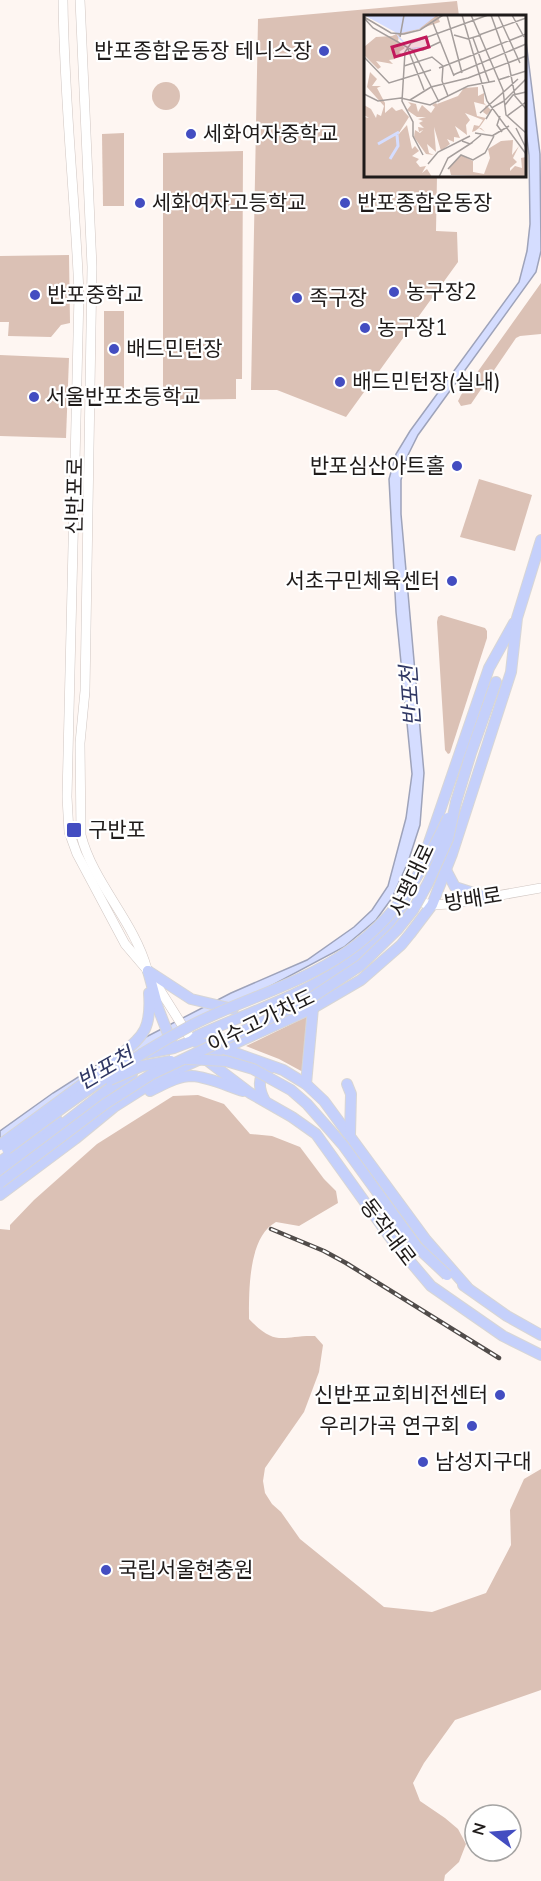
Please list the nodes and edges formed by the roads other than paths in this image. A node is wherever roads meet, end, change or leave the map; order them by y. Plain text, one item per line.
1 (63, 0) edge
2 (80, 0) edge
3 (541, 540) edge
4 (517, 618) junction
5 (496, 682) dead end
6 (456, 802) junction
7 (433, 834) junction
8 (430, 850) junction
9 (452, 854) junction
10 (446, 870) junction
11 (541, 888) edge
12 (486, 897) junction
13 (406, 899) junction
14 (429, 904) junction
15 (148, 971) junction
16 (314, 1008) junction
17 (251, 1011) junction
18 (194, 1038) junction
19 (172, 1044) junction
20 (224, 1049) junction
21 (203, 1057) junction
22 (111, 1063) junction
23 (275, 1066) junction
24 (306, 1084) junction
25 (348, 1084) dead end
26 (250, 1093) junction
27 (265, 1101) junction
28 (114, 1107) junction
29 (350, 1135) junction
30 (2, 1151) edge
31 (0, 1162) edge
32 (0, 1173) edge
33 (0, 1184) edge
34 (0, 1195) edge
35 (467, 1287) junction
36 (453, 1304) junction
37 (541, 1335) edge
38 (541, 1355) edge

1 - 15 main road, 신반포로
2 - 15 main road, 신반포로
3 - 4 main road, 사평대로
4 - 7 main road, 사평대로
4 - 9 main road, 사평대로
5 - 6 main road, 이수고가차도
6 - 30 main road, 이수고가차도, bridge
6 - 33 main road, 이수고가차도, bridge
7 - 8 main road
7 - 13 main road, 사평대로
8 - 9 main road
8 - 14 main road
9 - 10 main road, 사평대로
10 - 12 main road
10 - 14 main road, 사평대로
11 - 12 main road, 방배로
12 - 14 main road, 방배로
13 - 14 main road, 방배로
13 - 17 main road, 사평대로
14 - 16 main road, 사평대로
15 - 17 main road
15 - 18 main road, 신반포로
15 - 19 main road
15 - 22 main road
16 - 20 main road, 사평대로
16 - 24 main road
17 - 18 main road, 사평대로
18 - 19 main road
18 - 20 main road, 동작대로
18 - 21 main road, 동작대로
19 - 22 main road, bridge
19 - 32 main road
20 - 21 main road, 동작대로
20 - 23 main road, 동작대로
21 - 26 main road, 동작대로
21 - 28 main road, 동작대로
22 - 30 main road, bridge
23 - 24 main road, 동작대로
23 - 27 main road
24 - 29 main road, 동작대로
25 - 29 main road
26 - 27 main road, 동작대로
26 - 28 main road, 동작대로
27 - 36 main road, 동작대로
28 - 34 main road, 동작대로
29 - 35 main road, 동작대로
31 - 35 main road, 동작대로, bridge
35 - 36 main road
35 - 37 main road, 동작대로
36 - 38 main road, 동작대로

